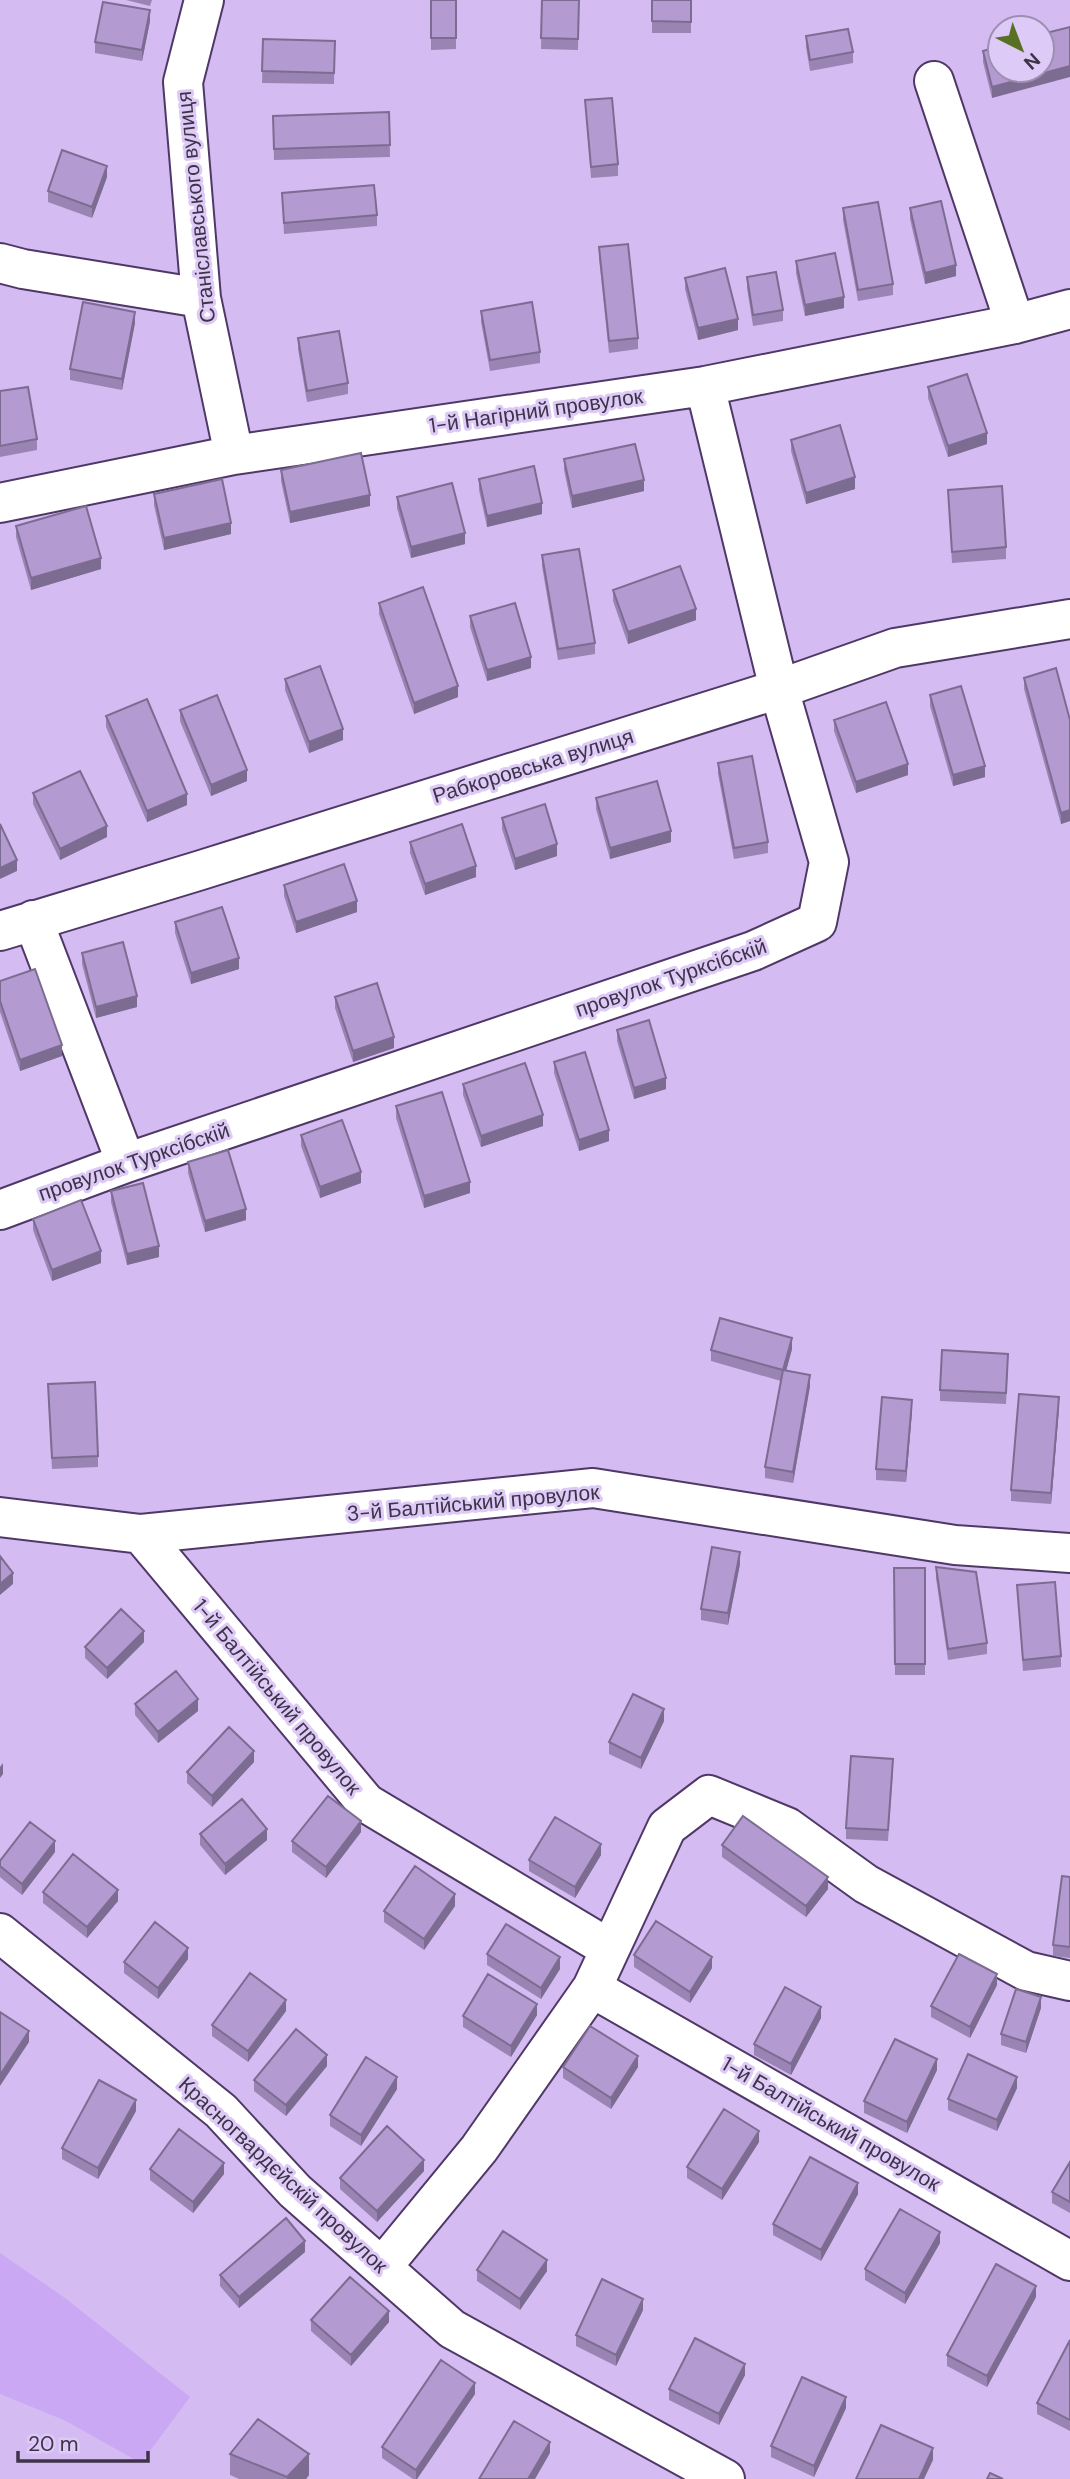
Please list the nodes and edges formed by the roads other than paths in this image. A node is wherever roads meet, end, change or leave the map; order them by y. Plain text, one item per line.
1 (204, 0) edge
2 (934, 81) dead end
3 (0, 263) edge
4 (201, 298) junction
5 (1070, 309) edge
6 (1015, 324) junction
7 (705, 386) junction
8 (234, 455) junction
9 (0, 503) edge
10 (1070, 619) edge
11 (779, 689) junction
12 (17, 925) edge
13 (126, 1163) junction
14 (0, 1210) edge
15 (0, 1517) edge
16 (141, 1534) junction
17 (1070, 1553) edge
18 (0, 1933) edge
19 (610, 1949) junction
20 (1070, 1982) edge
21 (592, 1988) junction
22 (1070, 2261) edge
23 (382, 2267) junction
24 (725, 2479) edge

1 - 4 street, Станіславського вулиця
2 - 6 street
3 - 4 street
4 - 8 street, Станіславського вулиця
5 - 6 street, 1-й Нагірний провулок
6 - 7 street, 1-й Нагірний провулок
7 - 8 street, 1-й Нагірний провулок
7 - 11 street, провулок Турксібскій
8 - 9 street, 1-й Нагірний провулок
10 - 11 street, Рабкоровська вулиця
11 - 12 street, Рабкоровська вулиця
11 - 13 street, провулок Турксібскій
12 - 13 street
13 - 14 street, провулок Турксібскій
15 - 16 street, 3-й Балтійський провулок
16 - 17 street, 3-й Балтійський провулок
16 - 19 street, 1-й Балтійський провулок
18 - 23 street, Красногвардєйскій провулок
19 - 20 street
19 - 21 street
21 - 22 street, 1-й Балтійський провулок
21 - 23 street
23 - 24 street, Красногвардєйскій провулок

